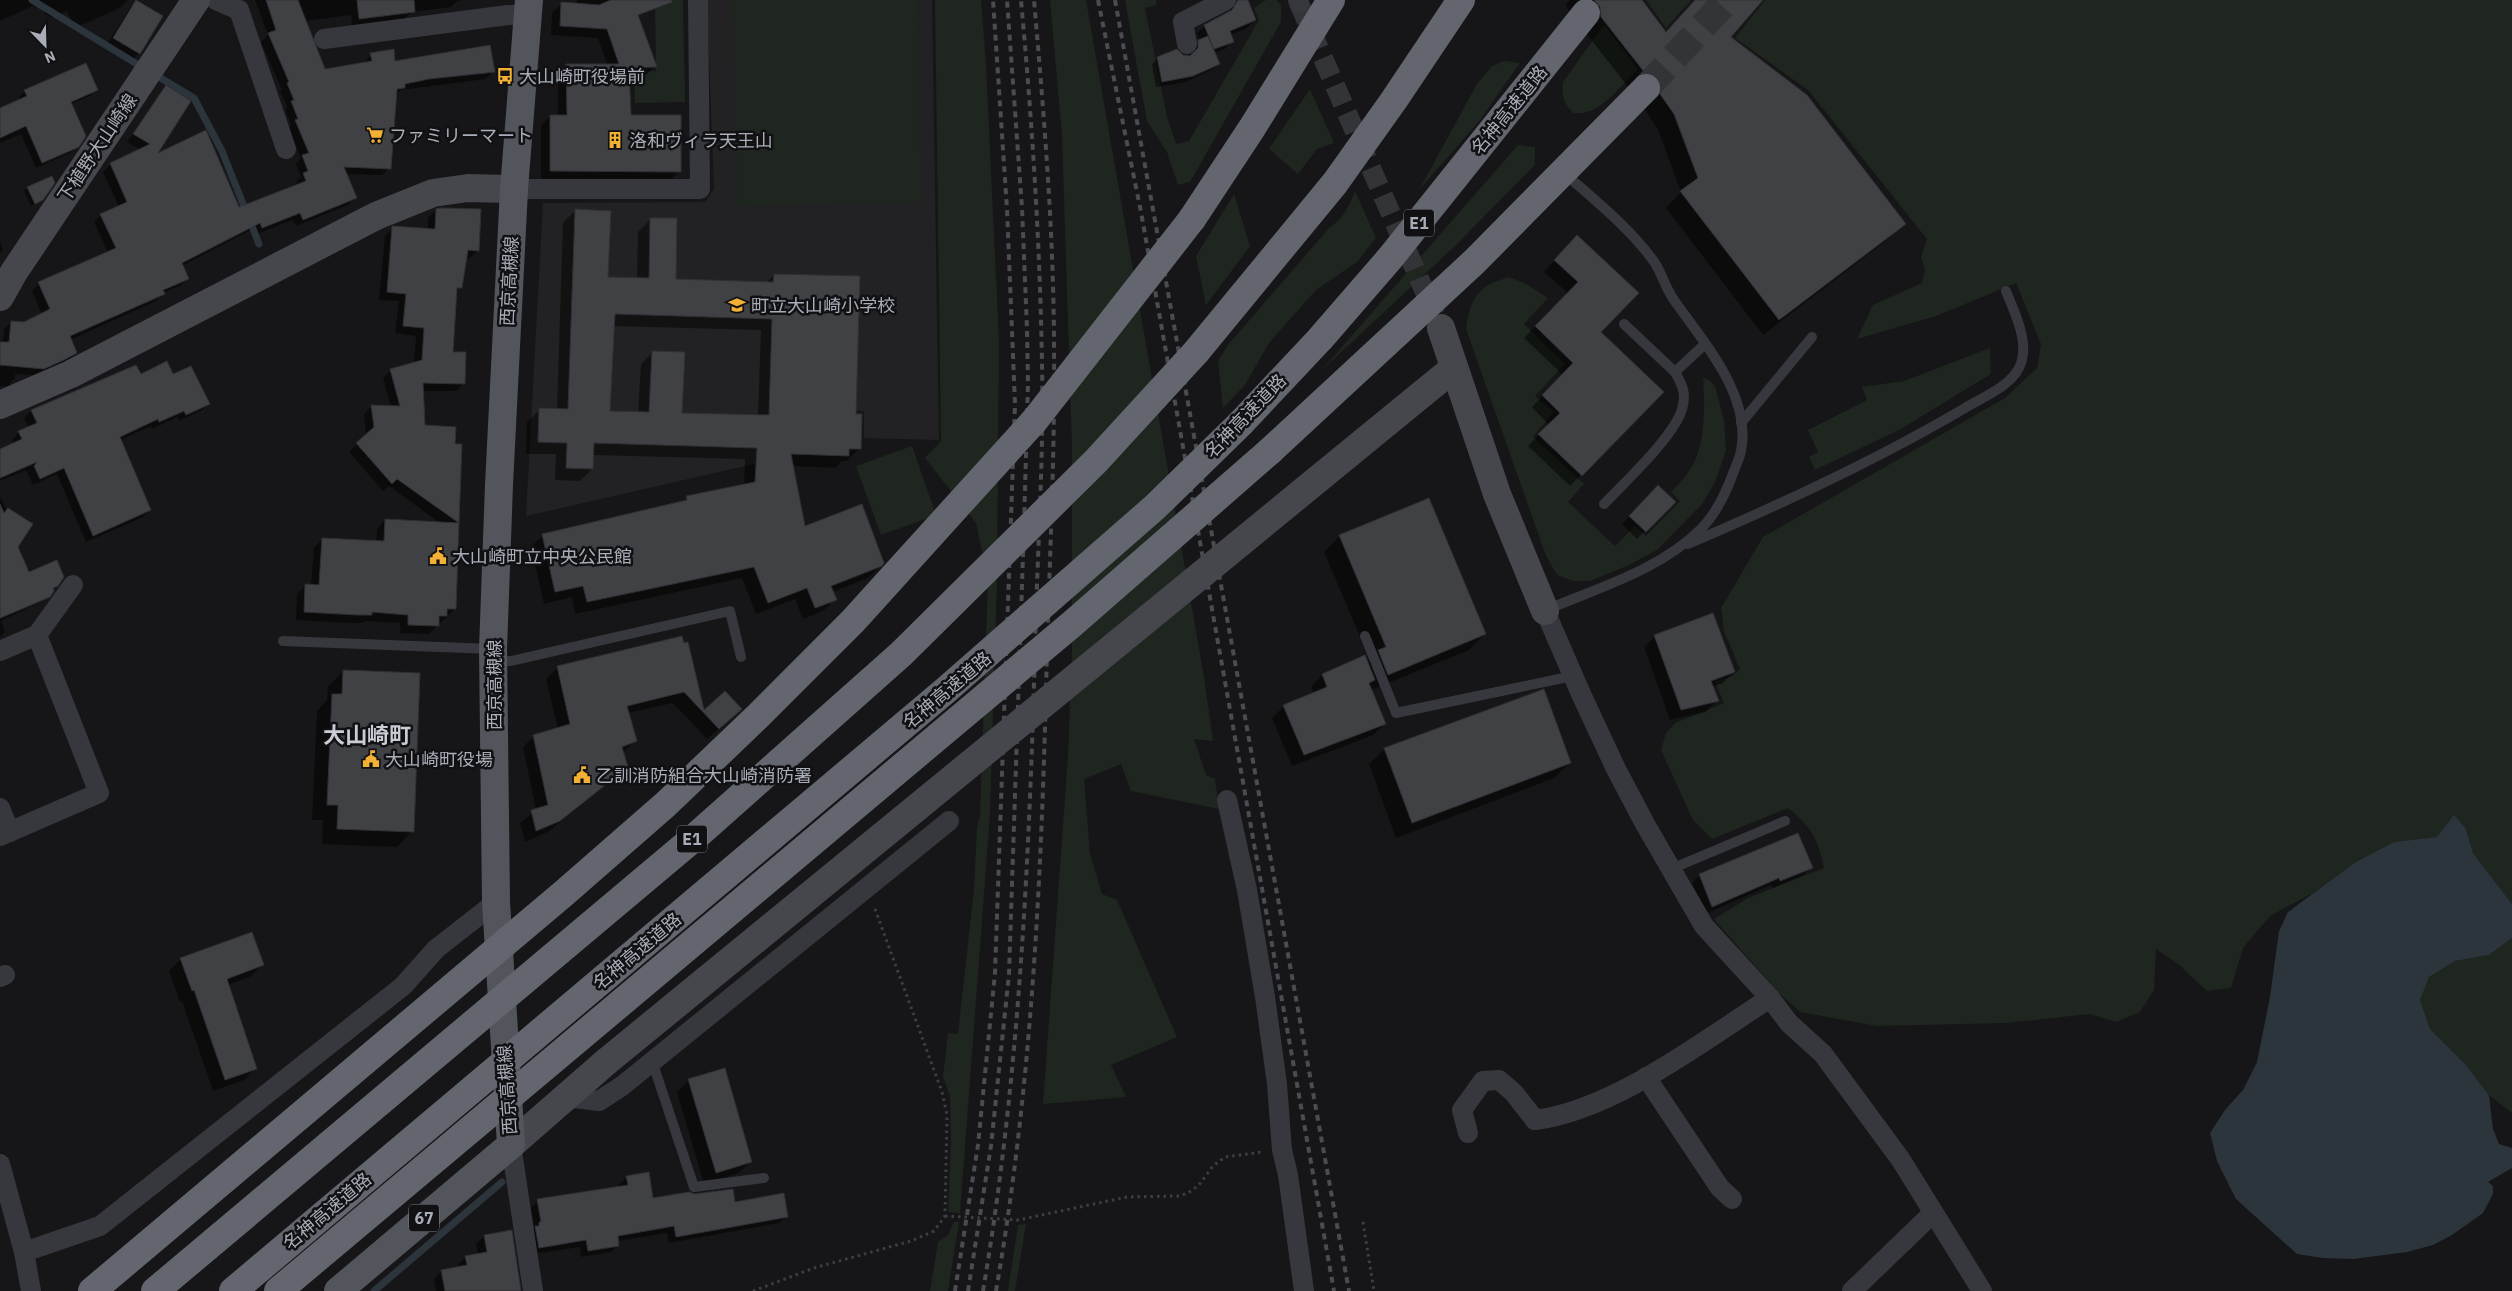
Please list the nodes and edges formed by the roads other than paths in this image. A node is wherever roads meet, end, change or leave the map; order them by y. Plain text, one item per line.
1 (196, 0) edge
2 (216, 0) edge
3 (698, 0) edge
4 (1226, 0) edge
5 (1331, 0) edge
6 (1461, 0) edge
7 (528, 7) edge
8 (1586, 13) dead end
9 (324, 39) dead end
10 (1187, 44) dead end
11 (1646, 88) tunnel mouth
12 (286, 149) dead end
13 (1564, 173) junction
14 (514, 189) junction
15 (2006, 292) dead end
16 (0, 297) edge
17 (1624, 324) dead end
18 (1441, 328) tunnel mouth
19 (1812, 337) dead end
20 (1705, 344) junction
21 (1454, 368) junction
22 (1675, 372) junction
23 (0, 405) edge
24 (1742, 423) junction
25 (1604, 504) dead end
26 (1680, 547) junction
27 (73, 585) dead end
28 (1545, 610) junction
29 (37, 635) junction
30 (1365, 636) dead end
31 (283, 641) dead end
32 (0, 651) edge
33 (493, 655) junction
34 (741, 657) dead end
35 (1573, 676) junction
36 (1227, 800) dead end
37 (0, 808) edge
38 (949, 821) dead end
39 (1785, 821) dead end
40 (5, 834) edge
41 (1670, 869) junction
42 (496, 902) junction
43 (1770, 998) junction
44 (652, 1061) junction
45 (1646, 1077) junction
46 (565, 1097) junction
47 (1468, 1133) dead end
48 (511, 1145) junction
49 (0, 1164) edge
50 (764, 1178) dead end
51 (1732, 1199) dead end
52 (1933, 1213) junction
53 (24, 1252) junction
54 (31, 1291) edge
55 (92, 1291) edge
56 (155, 1291) edge
57 (233, 1291) edge
58 (278, 1291) edge
59 (338, 1291) edge
60 (532, 1291) edge
61 (1304, 1291) edge
62 (1852, 1291) edge
63 (1982, 1291) edge

1 - 16 street, 下植野大山崎線
2 - 12 street
3 - 14 street
4 - 10 street
5 - 55 highway, E1, bridge
6 - 56 highway, E1, bridge
7 - 9 street
7 - 14 main road, 西京高槻線
8 - 57 highway, 名神高速道路 / E1, bridge
11 - 13 highway, 名神高速道路
13 - 20 lane
13 - 58 highway, 名神高速道路, bridge
14 - 23 street
14 - 33 main road, 西京高槻線
15 - 26 lane
17 - 22 lane
18 - 21 street
19 - 24 lane
20 - 22 lane
20 - 24 lane
21 - 28 street
21 - 46 street, bridge
22 - 25 lane
24 - 26 lane
26 - 28 lane
27 - 29 street
28 - 35 street
29 - 32 street
29 - 40 street
30 - 35 lane
31 - 33 lane
33 - 34 lane
33 - 42 main road, 西京高槻線
35 - 41 street
36 - 61 street
37 - 40 street
38 - 44 street
39 - 41 lane
41 - 43 street
42 - 48 main road, 西京高槻線
42 - 53 street
43 - 45 street
43 - 52 street
44 - 46 street
44 - 50 lane
45 - 47 street
45 - 51 street
46 - 48 street
48 - 59 main road, 西京高槻線 / 67
48 - 60 street
49 - 53 street
52 - 62 street
52 - 63 street
53 - 54 street

